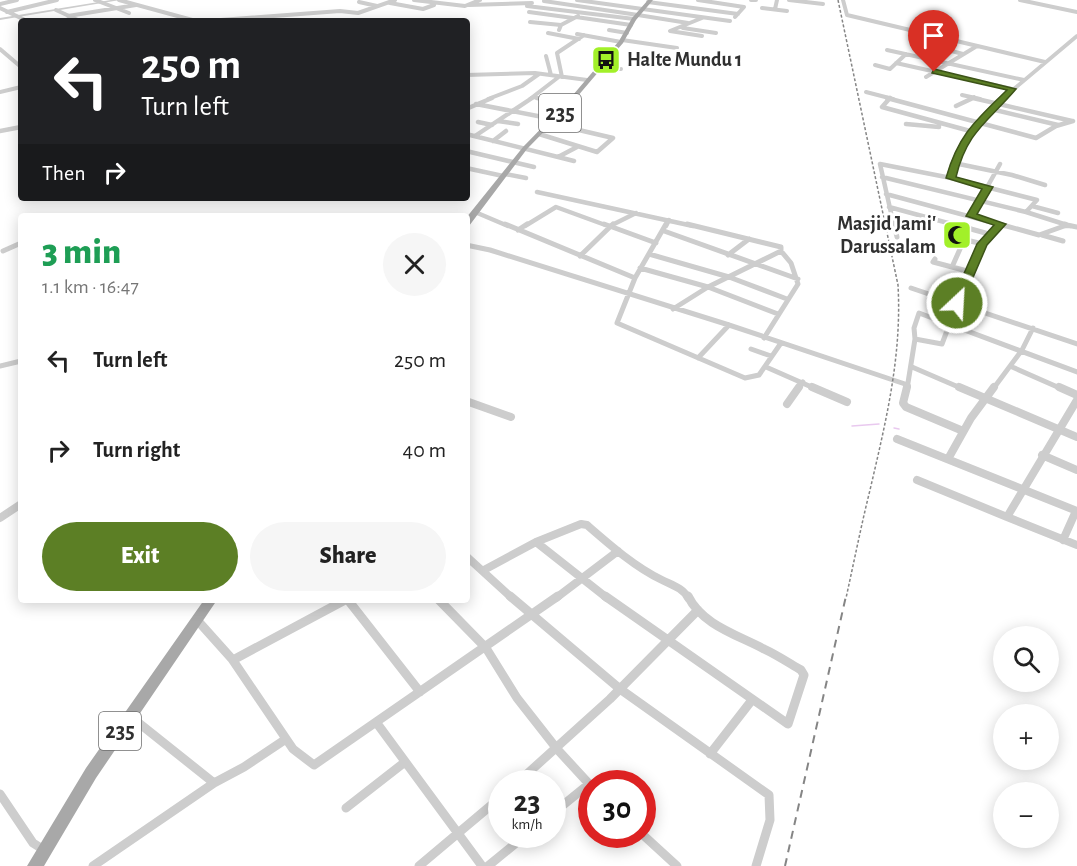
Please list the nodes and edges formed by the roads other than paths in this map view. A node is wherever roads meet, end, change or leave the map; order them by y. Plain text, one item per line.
1 (17, 0) edge
2 (57, 0) edge
3 (95, 0) edge
4 (118, 0) edge
5 (378, 0) edge
6 (395, 0) edge
7 (416, 0) edge
8 (480, 0) edge
9 (575, 0) edge
10 (631, 0) edge
11 (698, 0) edge
12 (777, 0) edge
13 (843, 0) edge
14 (1020, 0) edge
15 (545, 1) edge
16 (650, 1) edge
17 (359, 2) dead end
18 (388, 2) junction
19 (596, 2) edge
20 (790, 2) edge
21 (103, 3) junction
22 (437, 4) junction
23 (823, 4) dead end
24 (141, 5) junction
25 (402, 5) junction
26 (469, 5) junction
27 (527, 5) junction
28 (569, 5) junction
29 (0, 6) edge
30 (30, 6) junction
31 (380, 6) junction
32 (624, 6) junction
33 (118, 8) junction
34 (374, 8) junction
35 (590, 8) junction
36 (762, 8) dead end
37 (775, 9) junction
38 (56, 10) junction
39 (562, 10) junction
40 (787, 11) dead end
41 (8, 12) junction
42 (529, 12) junction
43 (1077, 12) edge
44 (129, 13) dead end
45 (583, 13) junction
46 (738, 14) junction
47 (15, 16) junction
48 (68, 16) junction
49 (637, 17) junction
50 (20, 18) edge
51 (73, 18) edge
52 (184, 18) edge
53 (247, 18) edge
54 (574, 18) junction
55 (702, 18) junction
56 (0, 19) edge
57 (530, 21) junction
58 (691, 24) junction
59 (561, 25) junction
60 (529, 27) dead end
61 (679, 28) junction
62 (559, 30) dead end
63 (609, 30) dead end
64 (548, 33) dead end
65 (627, 33) junction
66 (716, 33) dead end
67 (702, 36) dead end
68 (1077, 36) edge
69 (578, 37) junction
70 (621, 41) junction
71 (921, 43) dead end
72 (1068, 43) junction
73 (1077, 45) edge
74 (977, 46) junction
75 (677, 48) dead end
76 (941, 48) junction
77 (0, 49) edge
78 (887, 50) dead end
79 (937, 52) dead end
80 (906, 54) junction
81 (963, 54) junction
82 (546, 56) dead end
83 (1045, 62) junction
84 (896, 63) junction
85 (947, 63) junction
86 (18, 64) edge
87 (875, 65) dead end
88 (597, 68) junction
89 (621, 69) dead end
90 (934, 72) junction
91 (539, 74) junction
92 (470, 75) edge
93 (551, 75) junction
94 (561, 76) junction
95 (926, 77) dead end
96 (587, 80) junction
97 (1024, 80) junction
98 (977, 81) junction
99 (970, 86) dead end
100 (18, 88) edge
101 (1012, 89) junction
102 (0, 92) edge
103 (866, 92) dead end
104 (962, 95) dead end
105 (533, 97) junction
106 (890, 98) junction
107 (974, 98) junction
108 (904, 101) junction
109 (569, 103) junction
110 (997, 103) junction
111 (475, 104) junction
112 (916, 104) junction
113 (956, 105) dead end
114 (470, 107) edge
115 (890, 109) junction
116 (932, 109) junction
117 (991, 109) junction
118 (514, 111) junction
119 (902, 113) junction
120 (1024, 117) junction
121 (921, 118) junction
122 (498, 121) junction
123 (551, 121) junction
124 (1075, 121) edge
125 (478, 122) dead end
126 (978, 123) junction
127 (1023, 123) dead end
128 (492, 124) junction
129 (518, 124) dead end
130 (906, 124) dead end
131 (1058, 125) junction
132 (18, 128) edge
133 (941, 128) junction
134 (0, 131) edge
135 (506, 131) dead end
136 (970, 131) junction
137 (539, 134) junction
138 (470, 135) edge
139 (475, 136) junction
140 (493, 141) junction
141 (577, 147) junction
142 (525, 148) junction
143 (470, 152) edge
144 (558, 157) junction
145 (574, 161) dead end
146 (513, 163) junction
147 (954, 163) junction
148 (1000, 164) dead end
149 (534, 167) dead end
150 (470, 169) edge
151 (997, 171) junction
152 (504, 175) junction
153 (882, 177) junction
154 (526, 178) dead end
155 (951, 178) junction
156 (1045, 185) dead end
157 (988, 187) junction
158 (537, 192) dead end
159 (886, 194) junction
160 (981, 201) junction
161 (1055, 205) dead end
162 (1032, 206) junction
163 (890, 207) junction
164 (1022, 211) junction
165 (1050, 211) junction
166 (475, 212) junction
167 (636, 213) junction
168 (1058, 213) dead end
169 (971, 216) junction
170 (470, 219) edge
171 (669, 220) junction
172 (1001, 224) junction
173 (1066, 225) junction
174 (608, 227) junction
175 (1077, 227) edge
176 (966, 228) junction
177 (518, 230) junction
178 (664, 231) junction
179 (989, 234) junction
180 (1040, 235) junction
181 (897, 237) dead end
182 (748, 239) junction
183 (964, 240) junction
184 (1063, 241) dead end
185 (656, 243) junction
186 (18, 244) edge
187 (983, 244) junction
188 (470, 246) edge
189 (1, 251) edge
190 (781, 251) junction
191 (649, 254) junction
192 (728, 255) junction
193 (580, 256) junction
194 (935, 259) dead end
195 (754, 265) junction
196 (952, 267) junction
197 (640, 268) junction
198 (971, 272) junction
199 (729, 277) junction
200 (635, 278) junction
201 (798, 279) junction
202 (708, 287) junction
203 (911, 288) dead end
204 (629, 294) junction
205 (787, 298) junction
206 (957, 303) junction
207 (673, 309) junction
208 (778, 314) junction
209 (950, 322) junction
210 (729, 325) junction
211 (1033, 328) junction
212 (764, 338) junction
213 (915, 339) junction
214 (781, 343) junction
215 (1077, 344) edge
216 (751, 349) dead end
217 (1022, 350) junction
218 (771, 356) junction
219 (698, 358) junction
220 (18, 362) edge
221 (2, 366) edge
222 (1010, 366) junction
223 (765, 367) junction
224 (912, 367) junction
225 (1077, 372) edge
226 (0, 374) edge
227 (803, 382) junction
228 (908, 385) junction
229 (1077, 394) edge
230 (987, 398) junction
231 (1077, 400) edge
232 (470, 402) edge
233 (847, 402) dead end
234 (787, 404) dead end
235 (1070, 410) junction
236 (1077, 414) edge
237 (511, 417) dead end
238 (1059, 428) junction
239 (963, 431) junction
240 (1077, 437) edge
241 (897, 439) dead end
242 (1042, 455) junction
243 (948, 459) junction
244 (1077, 470) edge
245 (917, 480) dead end
246 (1021, 489) junction
247 (18, 506) edge
248 (1077, 511) edge
249 (1007, 517) junction
250 (0, 518) edge
251 (1063, 540) junction
252 (536, 542) junction
253 (1077, 545) edge
254 (618, 551) junction
255 (470, 561) edge
256 (484, 570) junction
257 (581, 580) junction
258 (209, 603) edge
259 (340, 603) edge
260 (348, 603) edge
261 (442, 603) edge
262 (698, 610) junction
263 (532, 616) junction
264 (198, 621) junction
265 (668, 643) junction
266 (486, 648) junction
267 (233, 660) junction
268 (620, 689) junction
269 (420, 692) junction
270 (752, 700) junction
271 (130, 716) junction
272 (376, 722) junction
273 (286, 739) junction
274 (557, 749) junction
275 (710, 754) junction
276 (405, 762) junction
277 (532, 770) edge
278 (578, 772) edge
279 (214, 783) junction
280 (0, 794) edge
281 (578, 794) edge
282 (566, 803) edge
283 (346, 808) dead end
284 (488, 808) edge
285 (457, 834) junction
286 (656, 847) edge
287 (510, 848) edge
288 (45, 851) junction
289 (35, 866) edge
290 (93, 866) edge
291 (420, 866) edge
292 (482, 866) edge
293 (488, 866) edge
294 (677, 866) edge
295 (756, 866) edge

1 - 29 street
1 - 30 street
2 - 30 street
3 - 21 street
4 - 21 street
4 - 24 street
5 - 18 street
6 - 18 street
7 - 22 street
8 - 26 street
9 - 19 street
9 - 28 street
10 - 32 street
11 - 46 street
12 - 37 street
13 - 74 street
14 - 43 street
15 - 27 street
15 - 28 street
16 - 46 street
16 - 49 main road, 235
17 - 31 street
18 - 25 street
18 - 31 street
19 - 32 street
19 - 35 street
20 - 23 street
21 - 33 street
21 - 38 street
22 - 25 street
22 - 26 street
24 - 33 street
24 - 52 street
25 - 34 street
26 - 27 street
27 - 39 street
27 - 42 street
28 - 35 street
28 - 39 street
29 - 41 street
30 - 41 street
31 - 34 street
32 - 49 street
33 - 44 street
33 - 48 street
34 - 53 street
35 - 45 street
35 - 49 street
36 - 37 street
37 - 40 street
38 - 47 street
38 - 48 street
39 - 45 street
41 - 47 street
42 - 54 street
42 - 57 street
45 - 49 street
45 - 54 street
46 - 55 street
47 - 50 street
47 - 56 street
48 - 51 street
49 - 54 street
49 - 55 street
49 - 58 street
49 - 65 main road, 235
54 - 59 street
55 - 58 street
57 - 59 street
57 - 60 street
58 - 61 street
59 - 62 street
61 - 66 street
61 - 67 street
63 - 65 street
64 - 69 street
65 - 70 main road, 235
68 - 72 street
69 - 70 street
69 - 94 street
70 - 75 street
70 - 88 main road, 235
71 - 76 street
72 - 73 street
72 - 83 street
74 - 81 street
74 - 83 street
76 - 79 street
76 - 81 street
77 - 86 street
78 - 80 street
80 - 84 street
80 - 85 street
81 - 85 street
82 - 93 street
83 - 97 street
84 - 87 street
84 - 90 street
85 - 90 street
85 - 97 street
88 - 89 street
88 - 96 main road, 235
90 - 95 street
90 - 98 street
91 - 92 street
91 - 93 street
91 - 111 street
93 - 94 street
94 - 96 street
94 - 105 street
96 - 109 main road, 235
97 - 101 street
98 - 99 street
98 - 101 street
100 - 102 street
101 - 110 street
103 - 106 street
104 - 107 street
105 - 109 street
105 - 118 street
106 - 108 street
106 - 115 street
107 - 110 street
107 - 113 street
108 - 112 street
108 - 115 street
109 - 123 main road, 235
110 - 117 street
110 - 124 street
111 - 114 street
111 - 118 street
112 - 116 street
112 - 119 street
115 - 119 street
116 - 121 street
116 - 126 street
117 - 120 street
117 - 126 street
118 - 122 street
118 - 123 street
119 - 121 street
120 - 127 street
120 - 131 street
121 - 133 street
122 - 128 street
122 - 129 street
123 - 137 main road, 235
123 - 141 street
124 - 131 street
125 - 128 street
126 - 131 street
126 - 136 street
128 - 139 street
130 - 133 street
132 - 134 street
133 - 136 street
135 - 140 street
136 - 147 street
137 - 141 street
137 - 142 main road, 235
138 - 139 street
139 - 140 street
140 - 142 street
141 - 144 street
142 - 144 street
142 - 146 main road, 235
143 - 146 street
144 - 145 street
146 - 149 street
146 - 152 main road, 235
147 - 151 street
147 - 155 street
148 - 151 street
150 - 152 street
151 - 156 street
151 - 157 street
152 - 154 street
152 - 166 main road, 235
153 - 155 street
153 - 159 street
153 - 160 street
155 - 157 street
157 - 160 street
157 - 162 street
158 - 167 street
159 - 163 street
159 - 169 street
160 - 164 street
160 - 169 street
161 - 165 street
162 - 164 street
162 - 165 street
163 - 176 street
163 - 181 street
164 - 173 street
165 - 168 street
166 - 170 main road, 235
166 - 177 street
167 - 171 street
167 - 174 street
169 - 172 street
171 - 178 street
171 - 182 street
172 - 179 street
172 - 180 street
173 - 175 street
173 - 180 street
174 - 177 street
174 - 185 street
174 - 193 street
176 - 179 street
176 - 183 street
177 - 193 street
178 - 185 street
178 - 192 street
179 - 187 street
180 - 184 street
182 - 190 street
182 - 192 street
183 - 187 street
183 - 196 street
185 - 191 street
186 - 189 street
187 - 198 street
188 - 204 street
190 - 195 street
190 - 201 street
191 - 197 street
191 - 199 street
192 - 195 street
193 - 200 street
194 - 196 street
195 - 199 street
195 - 201 street
196 - 198 street
197 - 200 street
197 - 202 street
198 - 206 street
199 - 202 street
199 - 205 street
200 - 204 street
201 - 205 street
202 - 207 street
202 - 208 street
203 - 206 street
204 - 207 street
204 - 219 street
205 - 208 street
206 - 209 street
206 - 211 street
207 - 210 street
208 - 212 street
209 - 213 street
209 - 213 street
209 - 217 street
210 - 212 street
210 - 219 street
211 - 215 street
211 - 217 street
212 - 214 street
213 - 224 street
214 - 218 street
214 - 228 street
216 - 218 street
217 - 222 street
217 - 225 street
218 - 223 street
219 - 223 street
220 - 221 street
221 - 226 street
222 - 229 street
222 - 230 street
223 - 227 street
224 - 228 street
224 - 230 street
227 - 233 street
227 - 234 street
228 - 239 street
230 - 238 street
230 - 239 street
231 - 235 street
232 - 237 street
235 - 236 street
235 - 238 street
238 - 240 street
238 - 242 street
239 - 243 street
241 - 243 street
242 - 244 street
242 - 246 street
243 - 246 street
245 - 249 street
246 - 248 street
246 - 249 street
247 - 250 street
248 - 251 street
249 - 251 street
251 - 253 street
252 - 254 street
252 - 256 street
252 - 257 street
254 - 257 street
254 - 262 street
255 - 256 street
256 - 263 street
257 - 263 street
257 - 265 street
258 - 264 main road, 235
259 - 267 street
260 - 269 street
261 - 266 street
262 - 265 street
262 - 270 street
263 - 266 street
263 - 268 street
264 - 267 street
264 - 271 main road, 235
265 - 268 street
265 - 270 street
266 - 269 street
266 - 274 street
267 - 273 street
268 - 274 street
268 - 275 street
269 - 272 street
270 - 275 street
271 - 279 street
271 - 288 main road, 235
272 - 273 street
272 - 276 street
273 - 279 street
274 - 277 street
274 - 278 street
275 - 295 street
276 - 283 street
276 - 285 street
279 - 290 street
280 - 288 street
281 - 282 street
284 - 285 street
285 - 291 street
285 - 292 street
286 - 294 street
287 - 293 street
288 - 289 main road, 235

